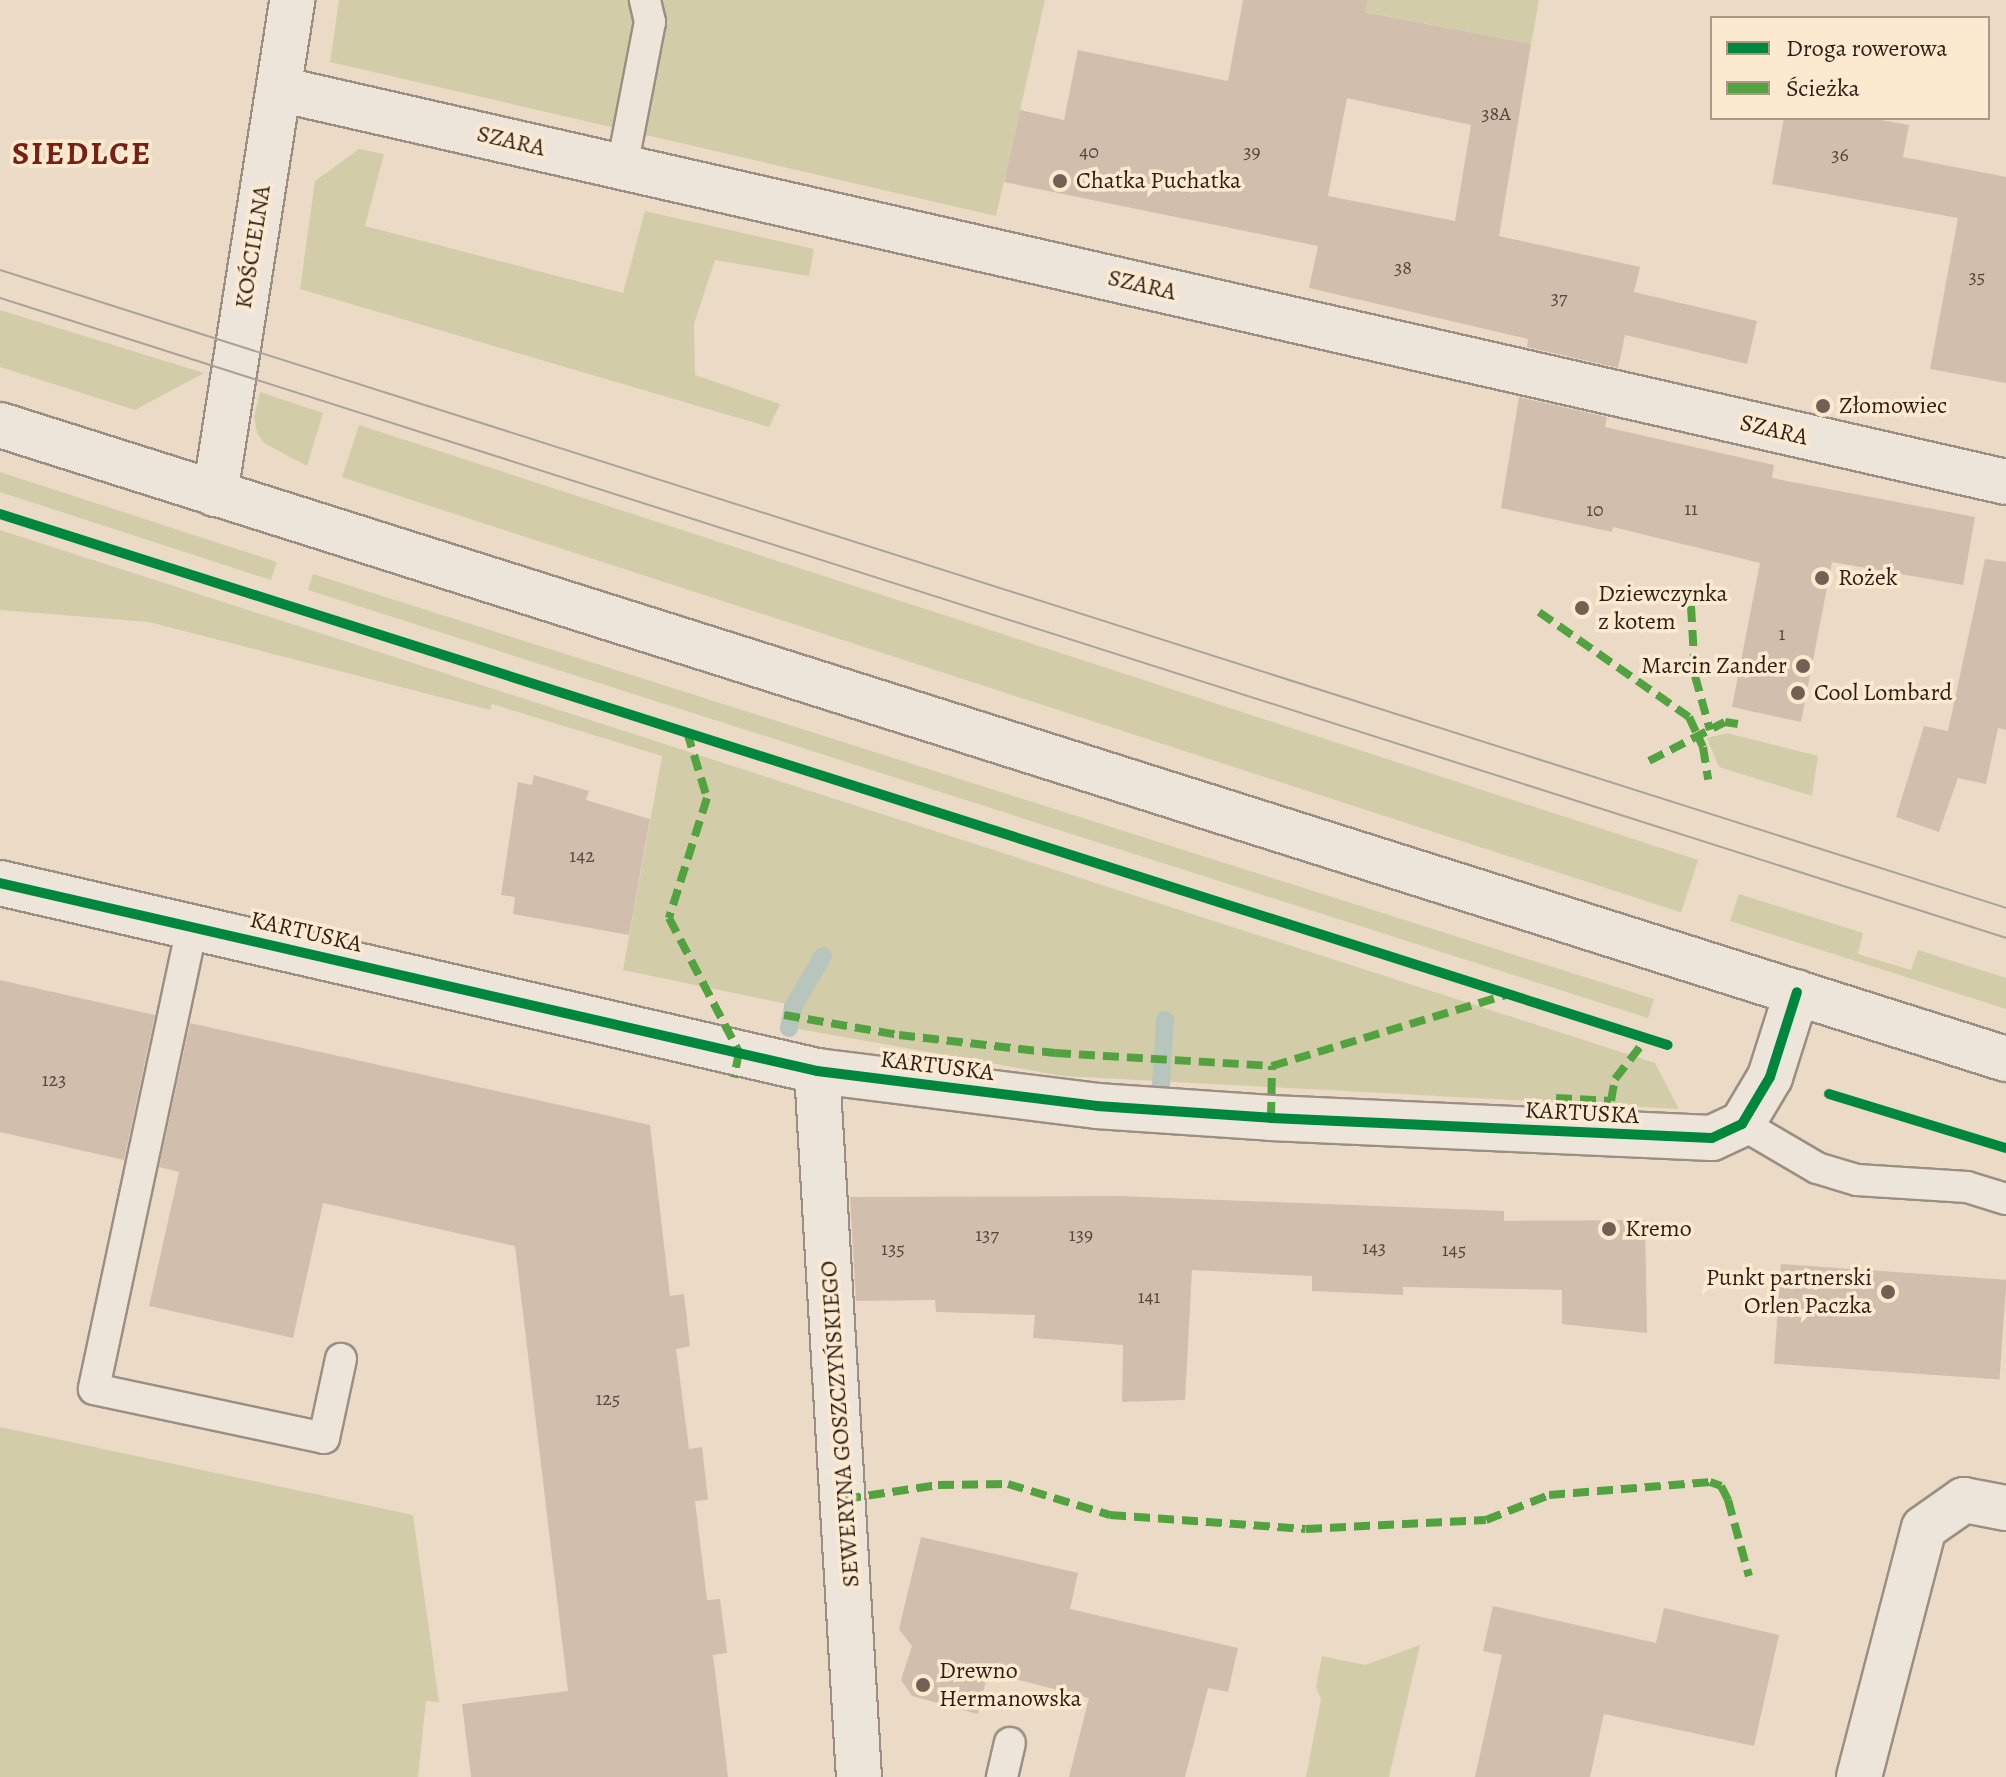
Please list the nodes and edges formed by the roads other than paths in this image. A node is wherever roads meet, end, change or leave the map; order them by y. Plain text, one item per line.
1 (292, 0) edge
2 (645, 0) edge
3 (279, 89) junction
4 (622, 167) junction
5 (0, 425) edge
6 (2006, 482) edge
7 (215, 494) junction
8 (0, 883) edge
9 (192, 927) junction
10 (1797, 992) junction
11 (2006, 1059) edge
12 (817, 1071) junction
13 (1742, 1124) junction
14 (2006, 1199) edge
15 (341, 1359) dead end
16 (2006, 1508) edge
17 (1010, 1743) dead end
18 (859, 1777) edge
19 (1002, 1777) edge
20 (1859, 1777) edge

1 - 3 street, KOŚCIELNA
2 - 4 lane
3 - 4 street, SZARA
3 - 7 street, KOŚCIELNA
4 - 6 street, SZARA
5 - 7 street
7 - 10 street
8 - 9 street, KARTUSKA
9 - 12 street, KARTUSKA
9 - 15 lane
10 - 11 street
10 - 13 street
12 - 13 street, KARTUSKA
12 - 18 street, SEWERYNA GOSZCZYŃSKIEGO
13 - 14 lane
16 - 20 street
17 - 19 lane

